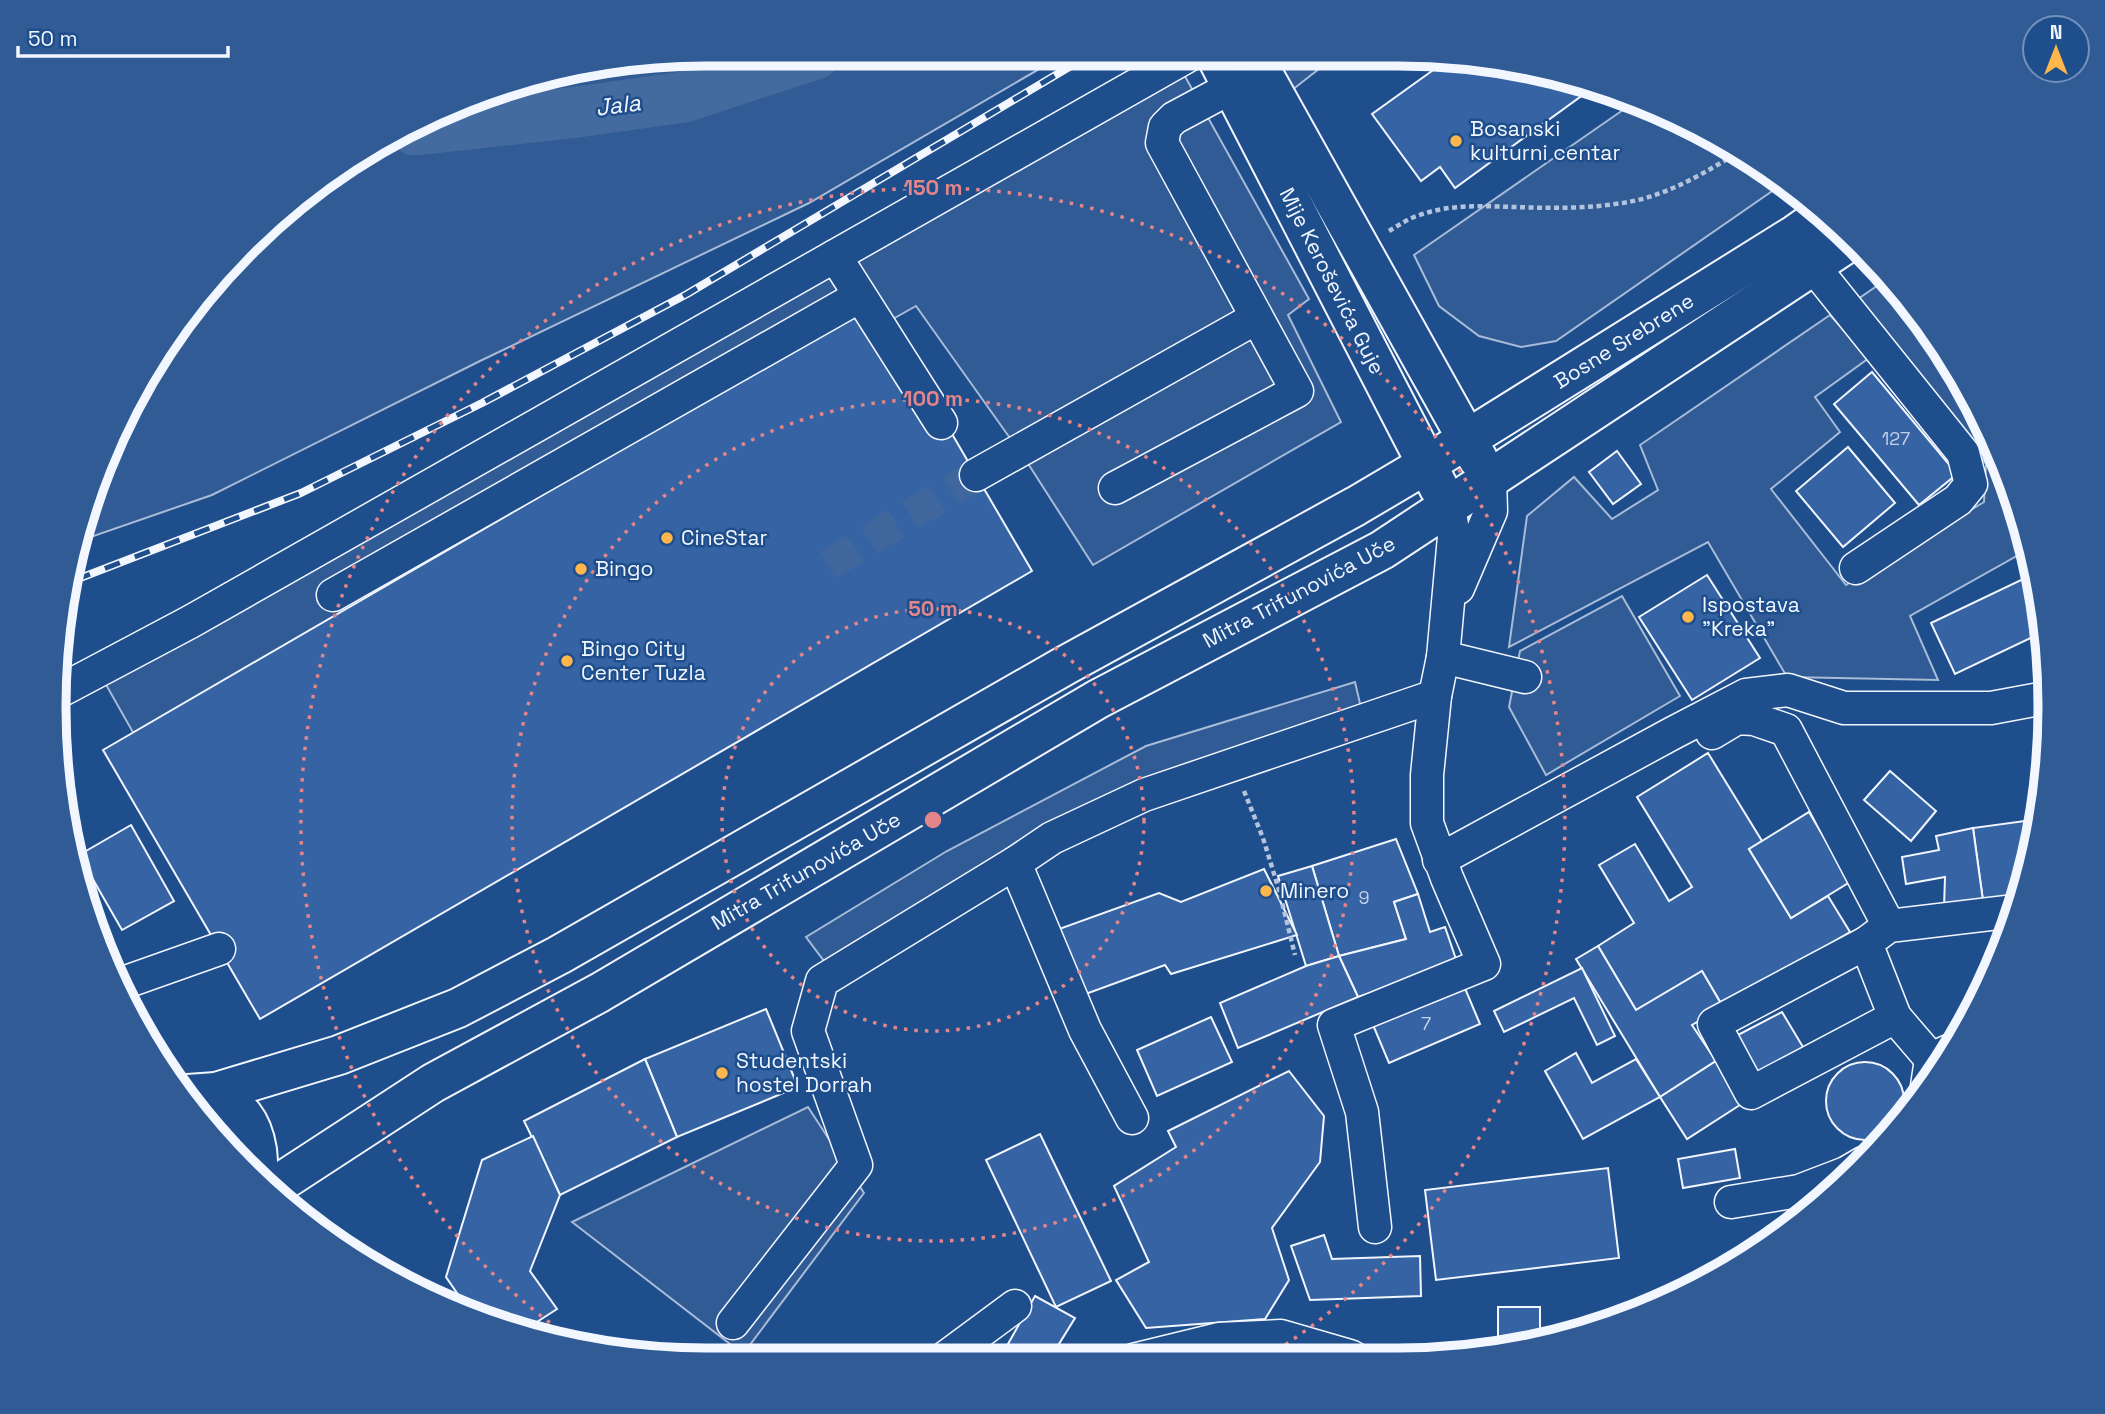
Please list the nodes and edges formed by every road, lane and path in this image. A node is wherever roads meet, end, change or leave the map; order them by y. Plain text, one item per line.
1 (1170, 66) edge
2 (1259, 66) edge
3 (1223, 71) edge
4 (1729, 158) edge
5 (1815, 221) edge
6 (1379, 237) dead end
7 (1843, 246) edge
8 (835, 256) junction
9 (1813, 266) junction
10 (860, 296) junction
11 (1256, 318) junction
12 (941, 424) dead end
13 (1467, 438) junction
14 (1427, 464) junction
15 (976, 475) tunnel mouth
16 (1490, 479) junction
17 (1115, 488) dead end
18 (1449, 507) junction
19 (1856, 568) dead end
20 (333, 595) dead end
21 (1448, 612) junction
22 (1443, 657) junction
23 (1525, 677) dead end
24 (67, 687) edge
25 (1435, 696) junction
26 (2038, 699) edge
27 (1254, 818) dead end
28 (1015, 863) junction
29 (1443, 869) junction
30 (2005, 913) edge
31 (1877, 934) junction
32 (219, 949) dead end
33 (1295, 955) dead end
34 (129, 981) edge
35 (1895, 1017) junction
36 (1932, 1061) edge
37 (202, 1093) edge
38 (1132, 1118) dead end
39 (259, 1164) edge
40 (1831, 1179) edge
41 (279, 1183) edge
42 (1731, 1202) dead end
43 (1375, 1227) dead end
44 (1015, 1306) dead end
45 (733, 1323) dead end
46 (958, 1348) edge
47 (1182, 1348) edge
48 (1322, 1348) edge

1 - 8 street
2 - 13 main road, Mije Keroševića Guje
3 - 11 street
3 - 14 main road, Mije Keroševića Guje
4 - 6 path
5 - 13 main road, Bosne Srebrene
7 - 9 main road, Bosne Srebrene
8 - 10 street
8 - 24 street
9 - 16 main road, Bosne Srebrene
9 - 19 street
10 - 12 street
10 - 20 street
11 - 15 street
11 - 17 street
13 - 14 main road, Bosne Srebrene
13 - 16 main road, Mije Keroševića Guje
14 - 18 main road, Mije Keroševića Guje
14 - 37 main road
16 - 18 main road, Mitra Trifunovića Uče
16 - 21 street
18 - 21 street
18 - 41 main road, Mitra Trifunovića Uče
21 - 22 street
22 - 23 street
22 - 25 street
25 - 28 street
25 - 29 street
26 - 29 street
27 - 33 path
28 - 38 street
28 - 45 street
29 - 31 street
29 - 43 street
30 - 31 street
31 - 35 street
31 - 35 street
32 - 34 street
35 - 36 street
37 - 39 main road
40 - 42 street
44 - 46 street
47 - 48 street

